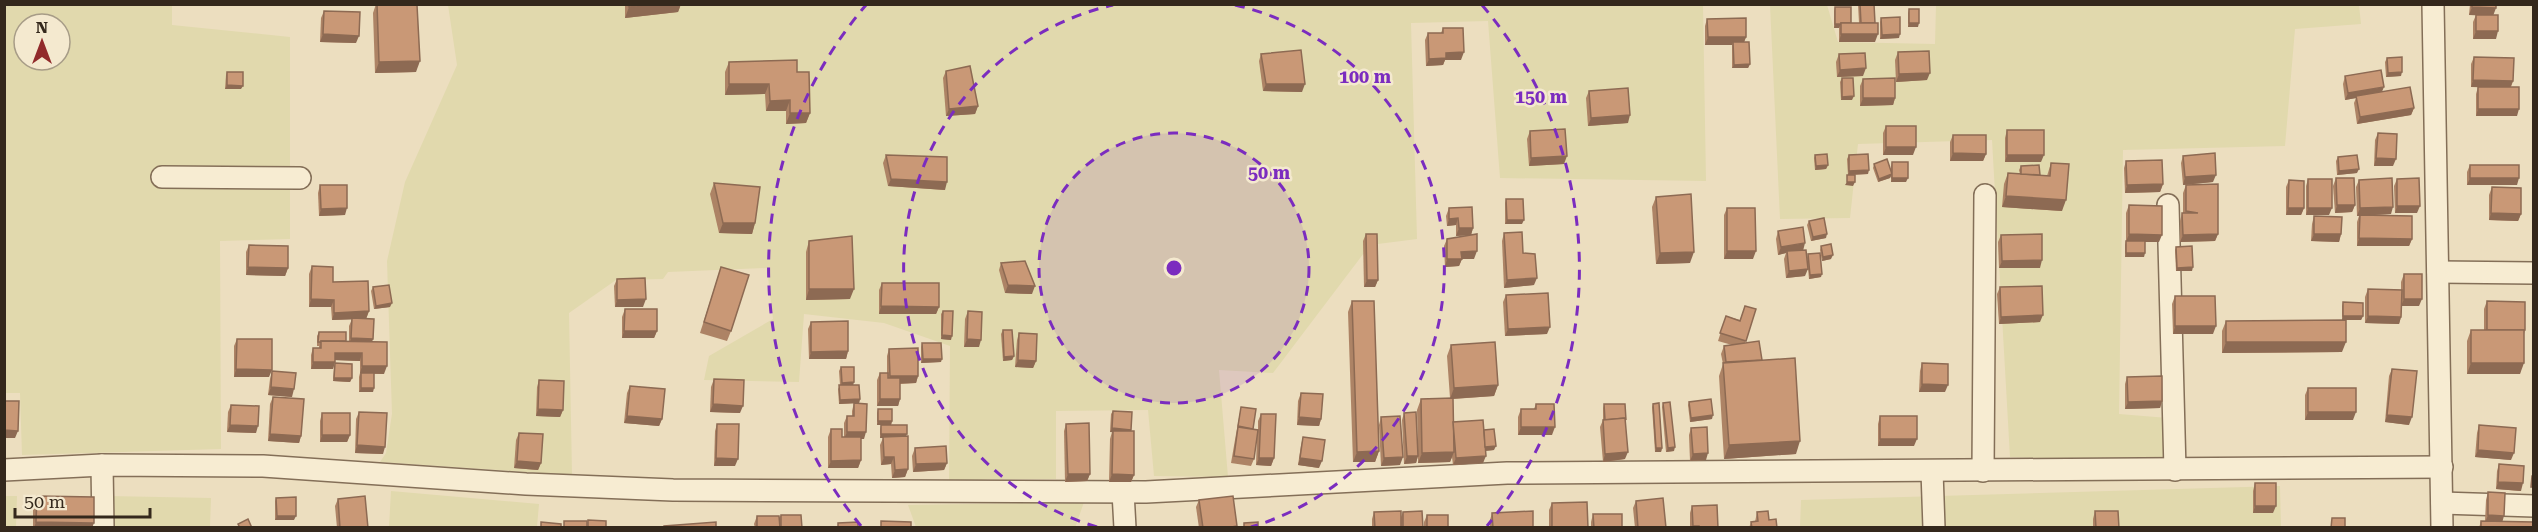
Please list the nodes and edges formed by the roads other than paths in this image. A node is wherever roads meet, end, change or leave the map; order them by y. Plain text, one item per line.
1 (2433, 4) edge
2 (162, 177) dead end
3 (300, 178) dead end
4 (1984, 195) dead end
5 (2168, 205) dead end
6 (2438, 272) junction
7 (2534, 273) edge
8 (102, 465) junction
9 (2442, 467) junction
10 (4, 470) edge
11 (2175, 470) junction
12 (1932, 471) junction
13 (1983, 471) junction
14 (1123, 492) junction
15 (2442, 503) junction
16 (2534, 506) edge
17 (103, 528) edge
18 (1125, 528) edge
19 (1934, 528) edge
20 (2442, 528) edge

1 - 6 street
2 - 3 street
4 - 13 street
5 - 11 street
6 - 7 street
6 - 9 street
8 - 10 street
8 - 14 street
8 - 17 street
9 - 11 street
9 - 15 street
11 - 13 street
12 - 13 street
12 - 14 street
12 - 19 street
14 - 18 street
15 - 16 street
15 - 20 street

